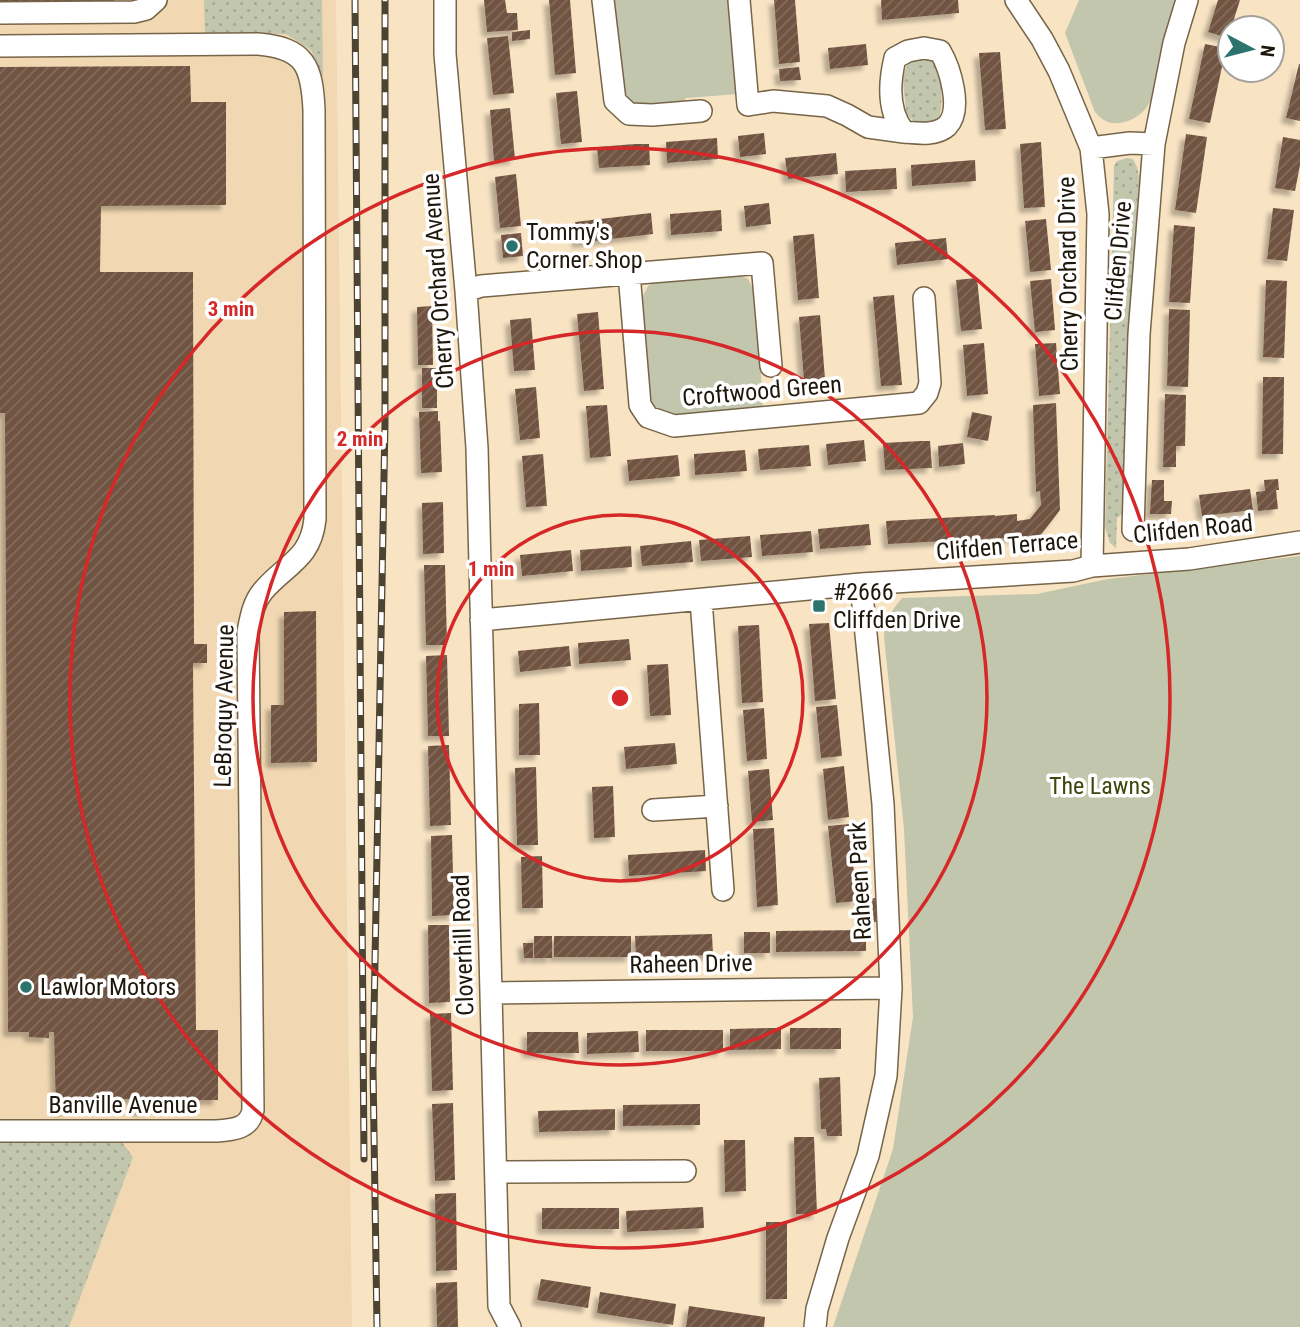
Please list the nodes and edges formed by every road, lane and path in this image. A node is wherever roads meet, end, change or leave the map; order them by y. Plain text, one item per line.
1 (156, 0) edge
2 (445, 0) edge
3 (603, 0) edge
4 (739, 0) edge
5 (1016, 0) edge
6 (1187, 0) edge
7 (0, 13) edge
8 (0, 46) edge
9 (701, 111) dead end
10 (904, 132) dead end
11 (1154, 144) junction
12 (1091, 148) junction
13 (629, 274) junction
14 (466, 291) junction
15 (924, 298) dead end
16 (771, 366) dead end
17 (1094, 397) joint
18 (1133, 530) dead end
19 (1300, 542) edge
20 (480, 559) joint
21 (1091, 566) junction
22 (861, 584) junction
23 (701, 600) junction
24 (481, 620) junction
25 (717, 806) junction
26 (653, 810) dead end
27 (723, 890) dead end
28 (891, 988) junction
29 (491, 993) junction
30 (245, 1125) joint
31 (0, 1131) edge
32 (685, 1171) dead end
33 (496, 1172) junction
34 (510, 1327) edge
35 (816, 1327) edge

1 - 7 street
2 - 14 street, Cherry Orchard Avenue
3 - 9 street
4 - 10 street
5 - 12 street, Cherry Orchard Drive
6 - 11 street, Clifden Drive
8 - 30 street, LeBroquy Avenue
11 - 12 street
11 - 18 street, Clifden Drive
12 - 17 street, Cherry Orchard Drive
13 - 14 street, Croftwood Green
13 - 15 street, Croftwood Green
13 - 16 street, Croftwood Green
14 - 20 street, Cherry Orchard Avenue
17 - 21 street, Clifden Terrace
19 - 21 street, Clifden Road
20 - 24 street, Cloverhill Road
21 - 22 street, Clifden Terrace
22 - 23 street
22 - 28 street, Raheen Park
23 - 24 street
23 - 25 street
24 - 29 street, Cloverhill Road
25 - 26 street
25 - 27 street
28 - 29 street, Raheen Drive
28 - 35 street, Raheen Park
29 - 33 street, Cloverhill Road
30 - 31 street, Banville Avenue
32 - 33 street
33 - 34 street, Cloverhill Road

